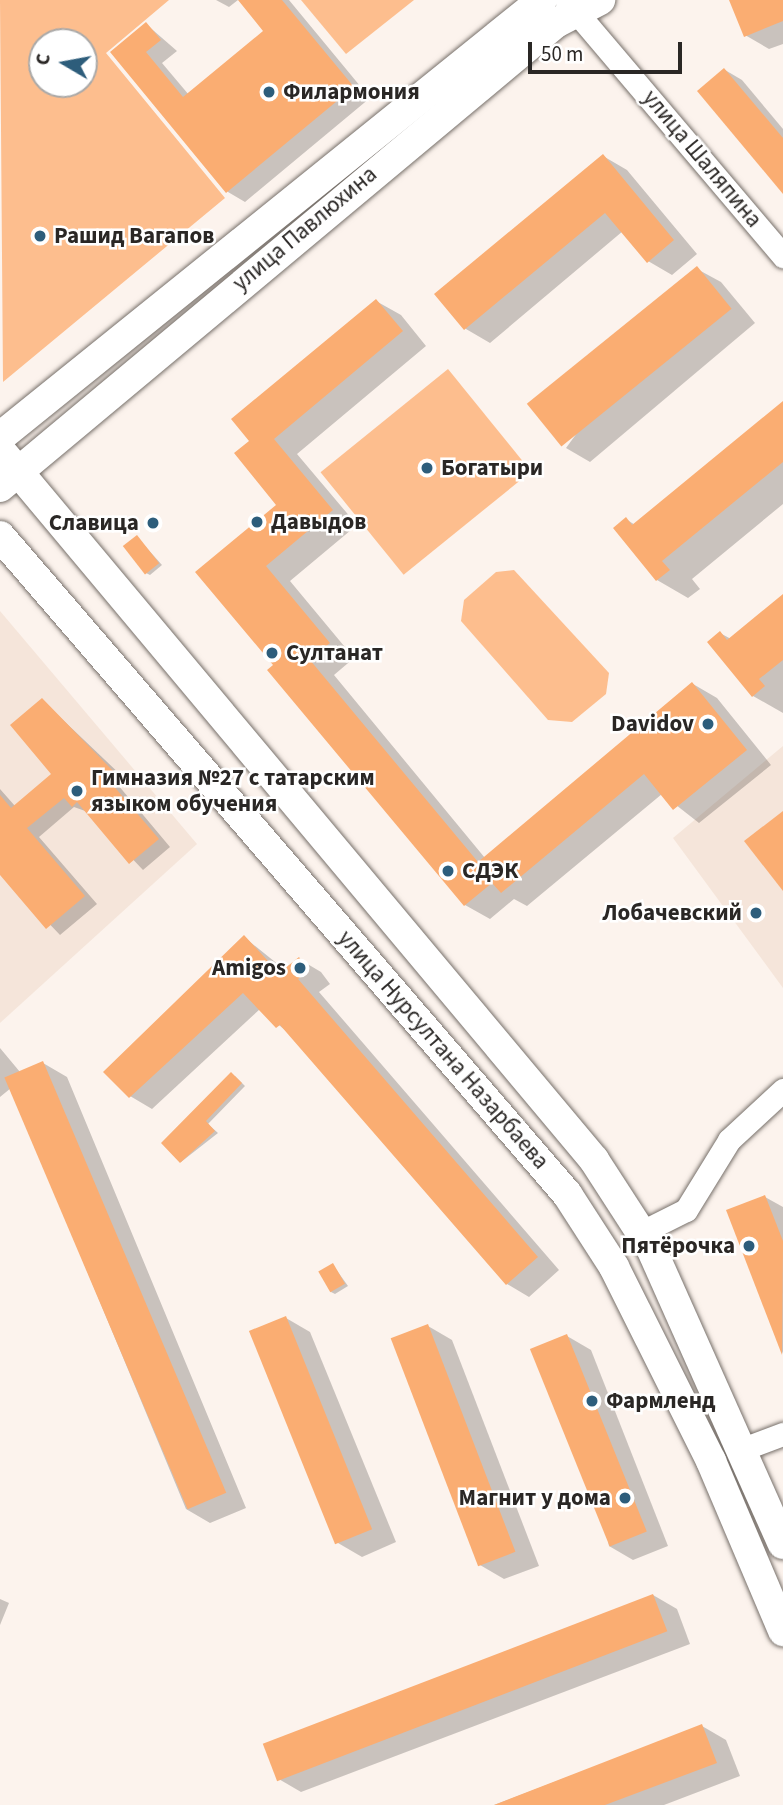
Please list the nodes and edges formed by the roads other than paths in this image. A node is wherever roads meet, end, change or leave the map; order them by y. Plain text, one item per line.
1 (542, 0) edge
2 (581, 3) edge
3 (783, 256) edge
4 (0, 437) edge
5 (6, 469) edge
6 (0, 536) edge
7 (783, 1090) edge
8 (642, 1232) junction
9 (783, 1434) edge
10 (743, 1449) junction
11 (783, 1544) edge
12 (783, 1631) edge

1 - 4 main road, улица Павлюхина
2 - 3 street, улица Шаляпина
2 - 5 main road, улица Павлюхина
5 - 8 main road, улица Нурсултана Назарбаева
6 - 12 main road, улица Нурсултана Назарбаева
7 - 8 street
8 - 10 main road, улица Нурсултана Назарбаева
9 - 10 street
10 - 11 main road, улица Нурсултана Назарбаева

